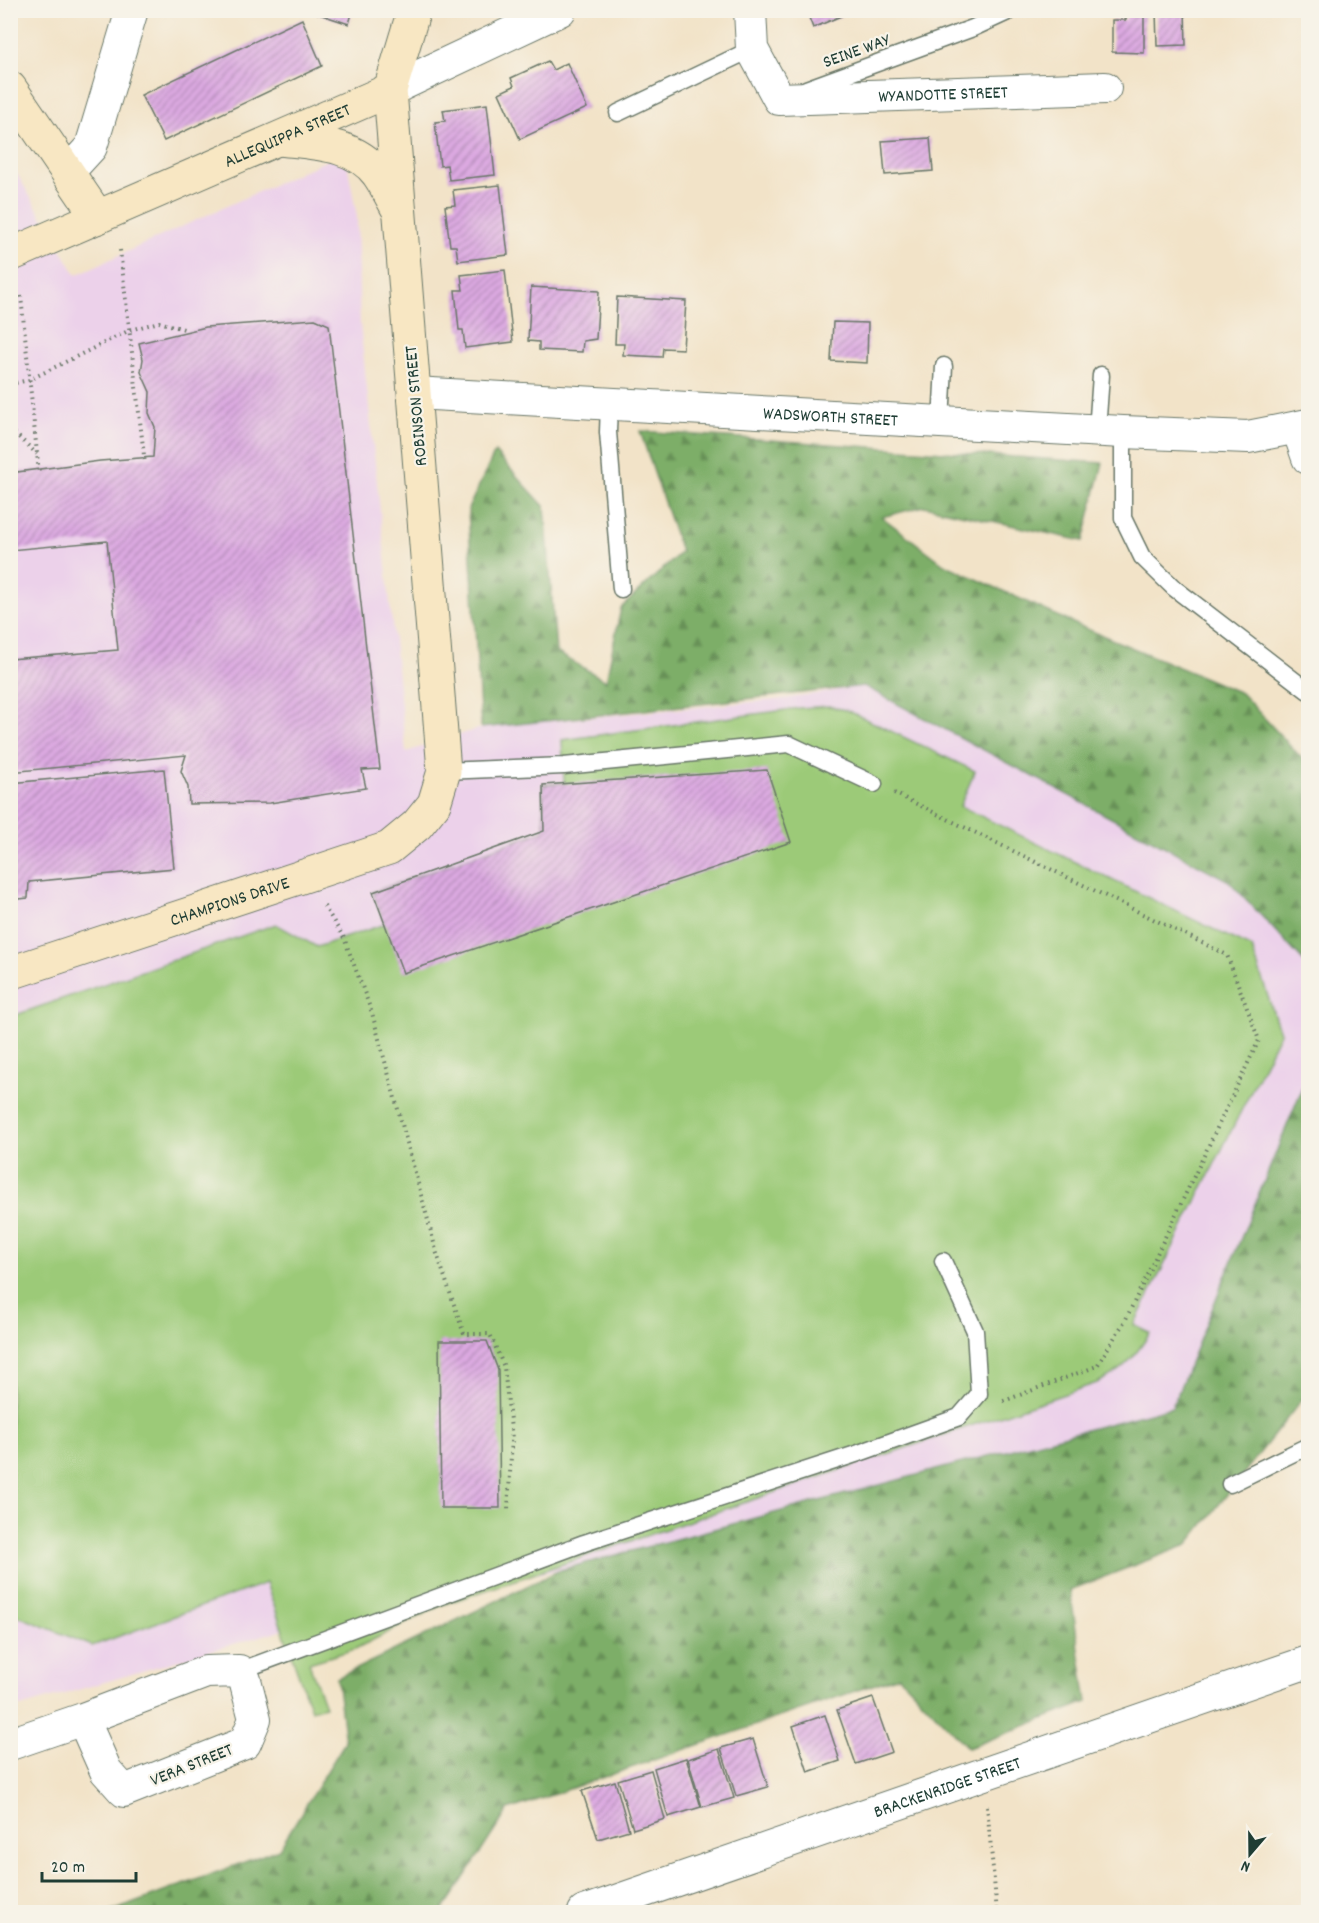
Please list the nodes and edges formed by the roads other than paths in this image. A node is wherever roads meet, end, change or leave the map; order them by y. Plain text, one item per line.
1 (132, 10) edge
2 (414, 10) edge
3 (560, 10) edge
4 (750, 10) edge
5 (1012, 10) edge
6 (752, 49) junction
7 (10, 88) edge
8 (1104, 88) dead end
9 (390, 90) junction
10 (779, 99) junction
11 (618, 113) dead end
12 (277, 139) junction
13 (68, 172) junction
14 (399, 211) junction
15 (98, 217) junction
16 (10, 255) edge
17 (944, 366) dead end
18 (1101, 375) dead end
19 (414, 393) junction
20 (609, 404) junction
21 (941, 422) junction
22 (1303, 427) edge
23 (1110, 432) junction
24 (1308, 458) edge
25 (621, 589) dead end
26 (1308, 691) edge
27 (444, 771) junction
28 (874, 784) road end
29 (434, 804) joint
30 (10, 973) edge
31 (943, 1260) dead end
32 (1308, 1446) edge
33 (1230, 1484) dead end
34 (1308, 1662) edge
35 (239, 1671) junction
36 (83, 1719) junction
37 (10, 1744) edge
38 (584, 1912) edge

1 - 13 street
2 - 9 street, ROBINSON STREET
3 - 9 street, ALLEQUIPPA STREET
4 - 6 street
5 - 10 lane, SEINE WAY
6 - 10 street
6 - 11 lane
7 - 13 street
8 - 10 street, WYANDOTTE STREET
9 - 12 street, ALLEQUIPPA STREET
9 - 14 street, ROBINSON STREET
12 - 14 street
12 - 15 street, ALLEQUIPPA STREET
13 - 15 street
14 - 19 street, ROBINSON STREET
15 - 16 street, ALLEQUIPPA STREET
17 - 21 lane
18 - 23 lane
19 - 20 street, WADSWORTH STREET
19 - 27 street, ROBINSON STREET
20 - 21 street, WADSWORTH STREET
20 - 25 lane
21 - 23 street, WADSWORTH STREET
22 - 23 street, WADSWORTH STREET
22 - 24 street
23 - 26 lane
27 - 28 lane
27 - 29 street, ROBINSON STREET
29 - 30 street, CHAMPIONS DRIVE
31 - 35 lane
32 - 33 lane
34 - 38 street, BRACKENRIDGE STREET
35 - 36 street
35 - 36 street, VERA STREET
36 - 37 street

